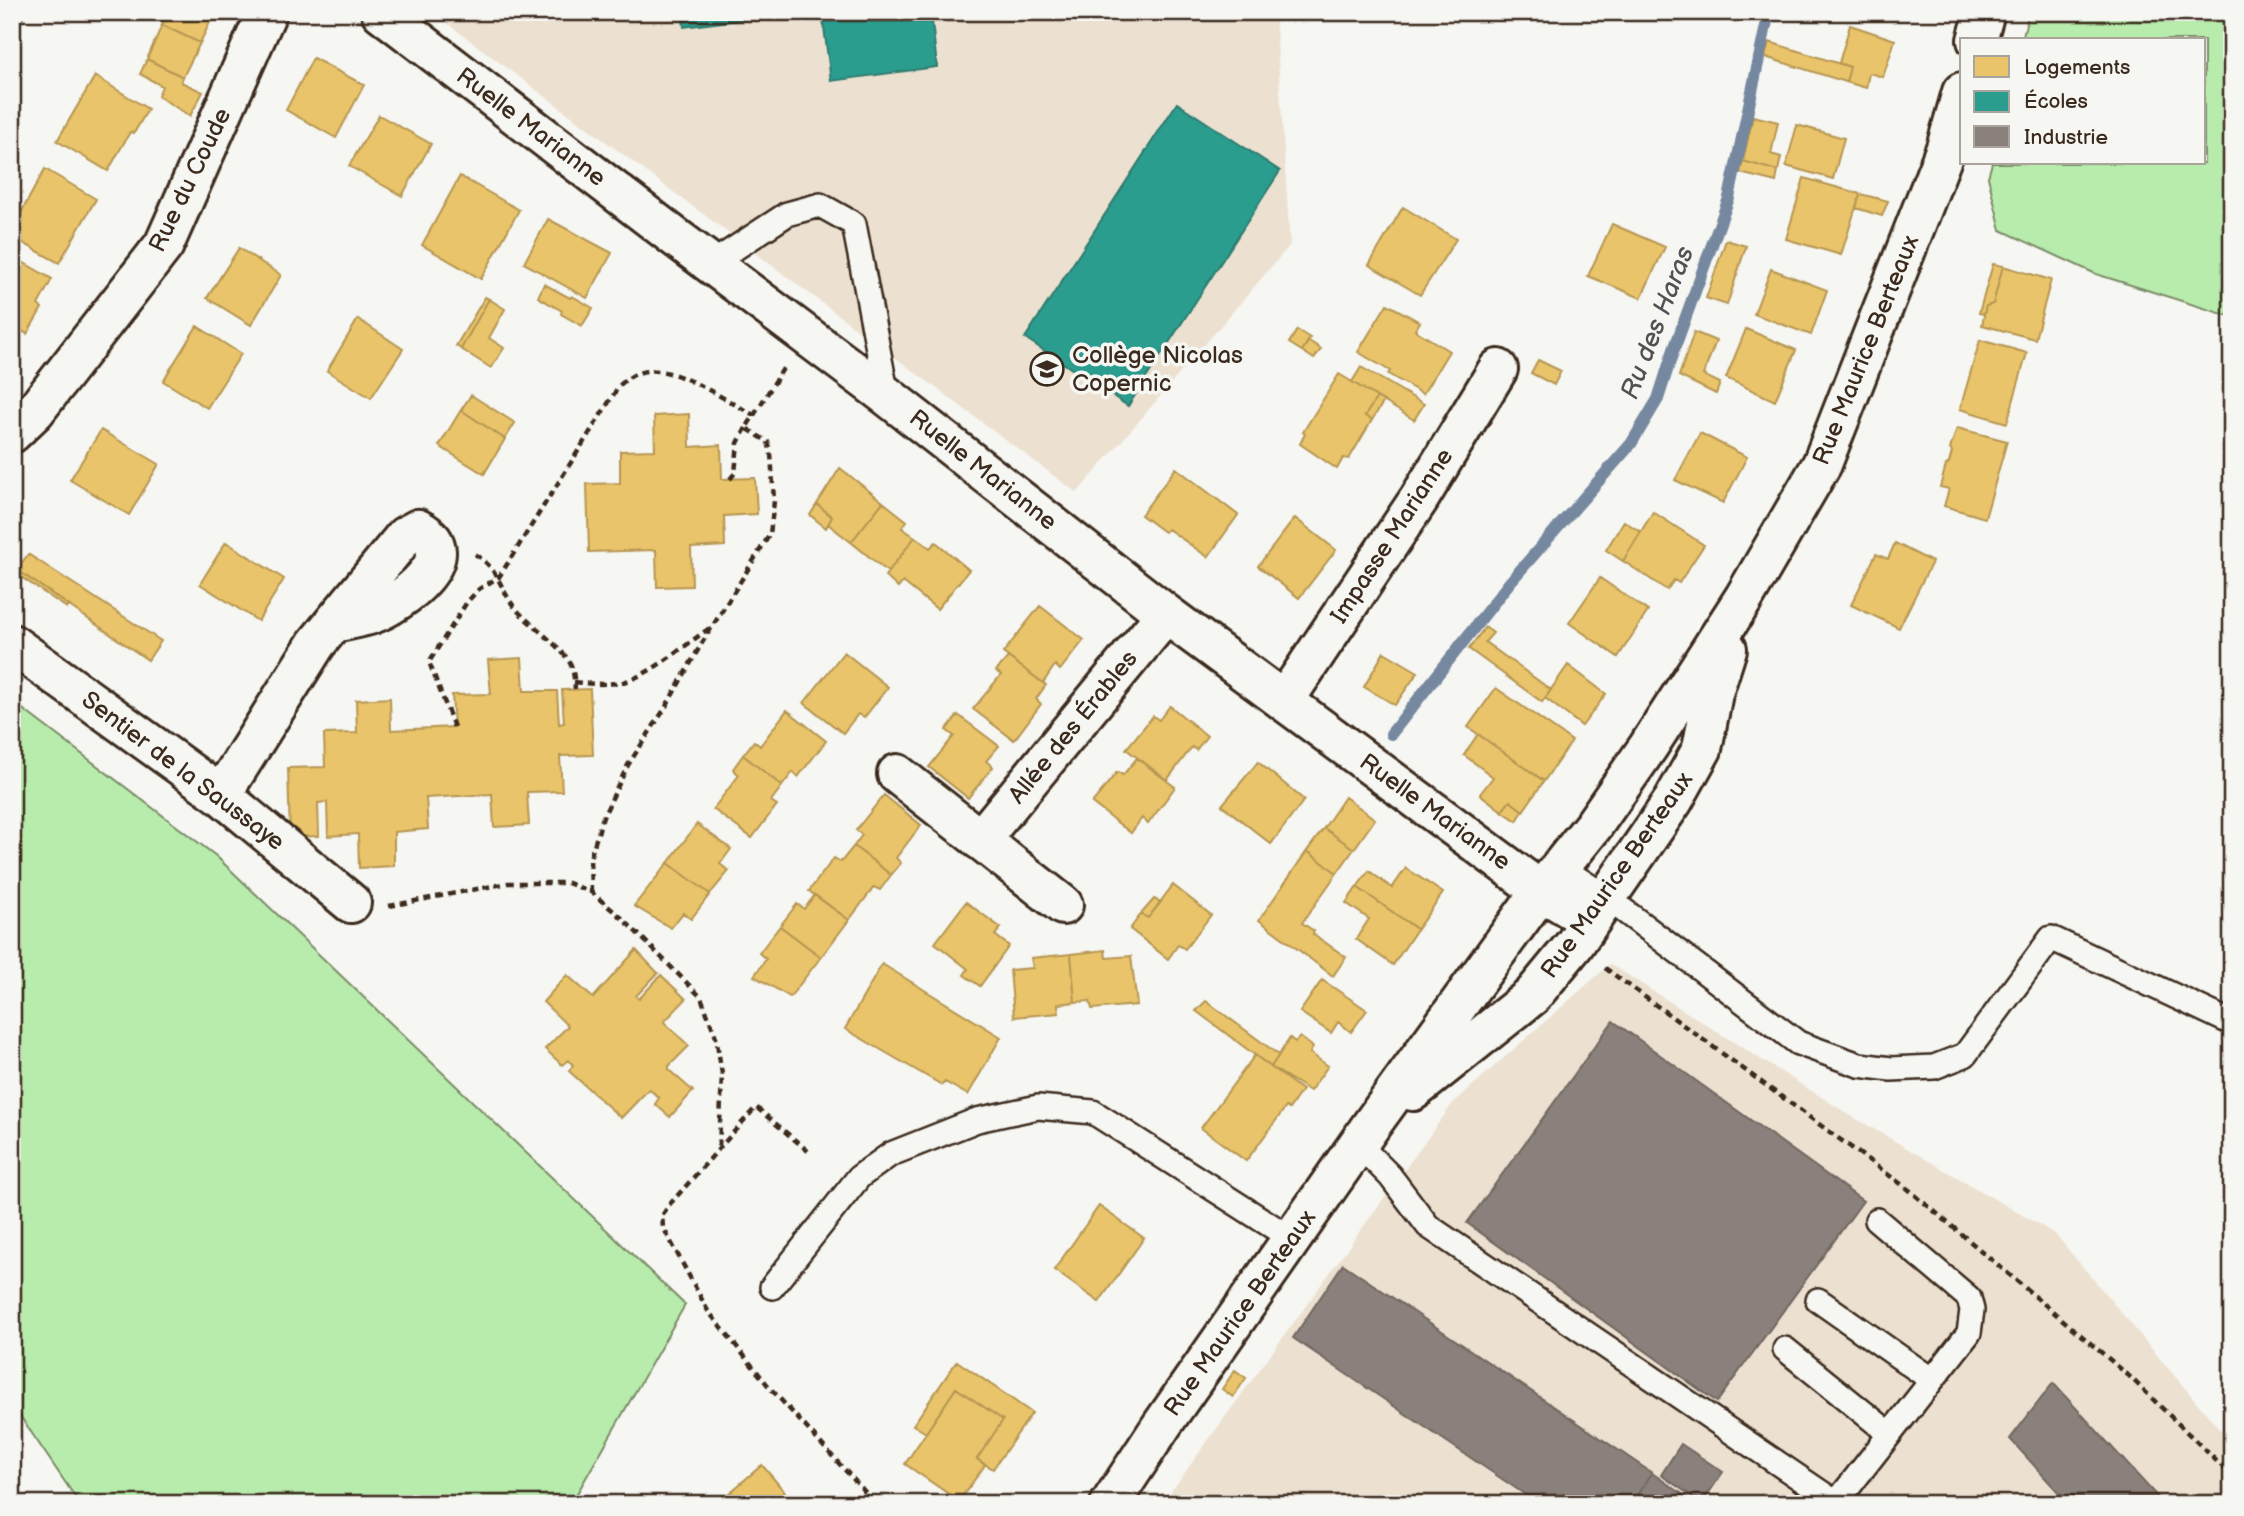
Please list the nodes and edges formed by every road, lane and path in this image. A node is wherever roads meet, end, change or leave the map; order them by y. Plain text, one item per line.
1 (267, 12) edge
2 (382, 12) edge
3 (1985, 12) edge
4 (1978, 38) edge
5 (1960, 99) edge
6 (710, 264) junction
7 (805, 335) junction
8 (1498, 369) dead end
9 (887, 396) junction
10 (754, 415) junction
11 (746, 428) junction
12 (12, 433) edge
13 (730, 479) dead end
14 (499, 577) junction
15 (1745, 598) junction
16 (1166, 614) junction
17 (334, 622) dead end
18 (713, 626) junction
19 (12, 644) edge
20 (574, 682) junction
21 (575, 689) dead end
22 (1284, 701) junction
23 (454, 727) dead end
24 (897, 774) dead end
25 (221, 795) junction
26 (980, 840) junction
27 (1550, 879) junction
28 (591, 892) junction
29 (351, 903) joint
30 (1063, 905) dead end
31 (1598, 909) junction
32 (2232, 1023) edge
33 (1365, 1134) junction
34 (719, 1149) dead end
35 (1877, 1220) dead end
36 (1292, 1239) junction
37 (772, 1287) dead end
38 (1818, 1300) dead end
39 (1785, 1349) dead end
40 (1932, 1380) junction
41 (1890, 1434) junction
42 (1837, 1503) edge
43 (1110, 1504) edge

1 - 12 street, Rue du Coude
2 - 6 street, Ruelle Marianne
3 - 4 street
5 - 15 street, Rue Maurice Berteaux
6 - 7 street, Ruelle Marianne
6 - 9 lane
7 - 9 street, Ruelle Marianne
7 - 10 path
8 - 22 street, Impasse Marianne
9 - 16 street, Ruelle Marianne
10 - 11 path
10 - 14 path
11 - 13 path
11 - 18 path
14 - 20 path
14 - 23 path
15 - 27 street, Rue Maurice Berteaux
15 - 31 street, Rue Maurice Berteaux
16 - 22 street, Ruelle Marianne
16 - 26 street, Allée des Érables
17 - 25 street
18 - 20 path
18 - 28 path
19 - 25 street, Sentier de la Saussaye
20 - 21 path
22 - 27 street, Ruelle Marianne
24 - 26 street
25 - 29 street, Sentier de la Saussaye
26 - 30 street
27 - 31 street, Ruelle Marianne
27 - 33 street, Rue Maurice Berteaux
28 - 29 path
28 - 34 path
31 - 32 lane
31 - 33 street, Rue Maurice Berteaux
33 - 36 street, Rue Maurice Berteaux
33 - 42 lane
35 - 40 lane
36 - 37 lane
36 - 43 street, Rue Maurice Berteaux
38 - 40 lane
39 - 41 lane
40 - 41 lane
41 - 42 lane

